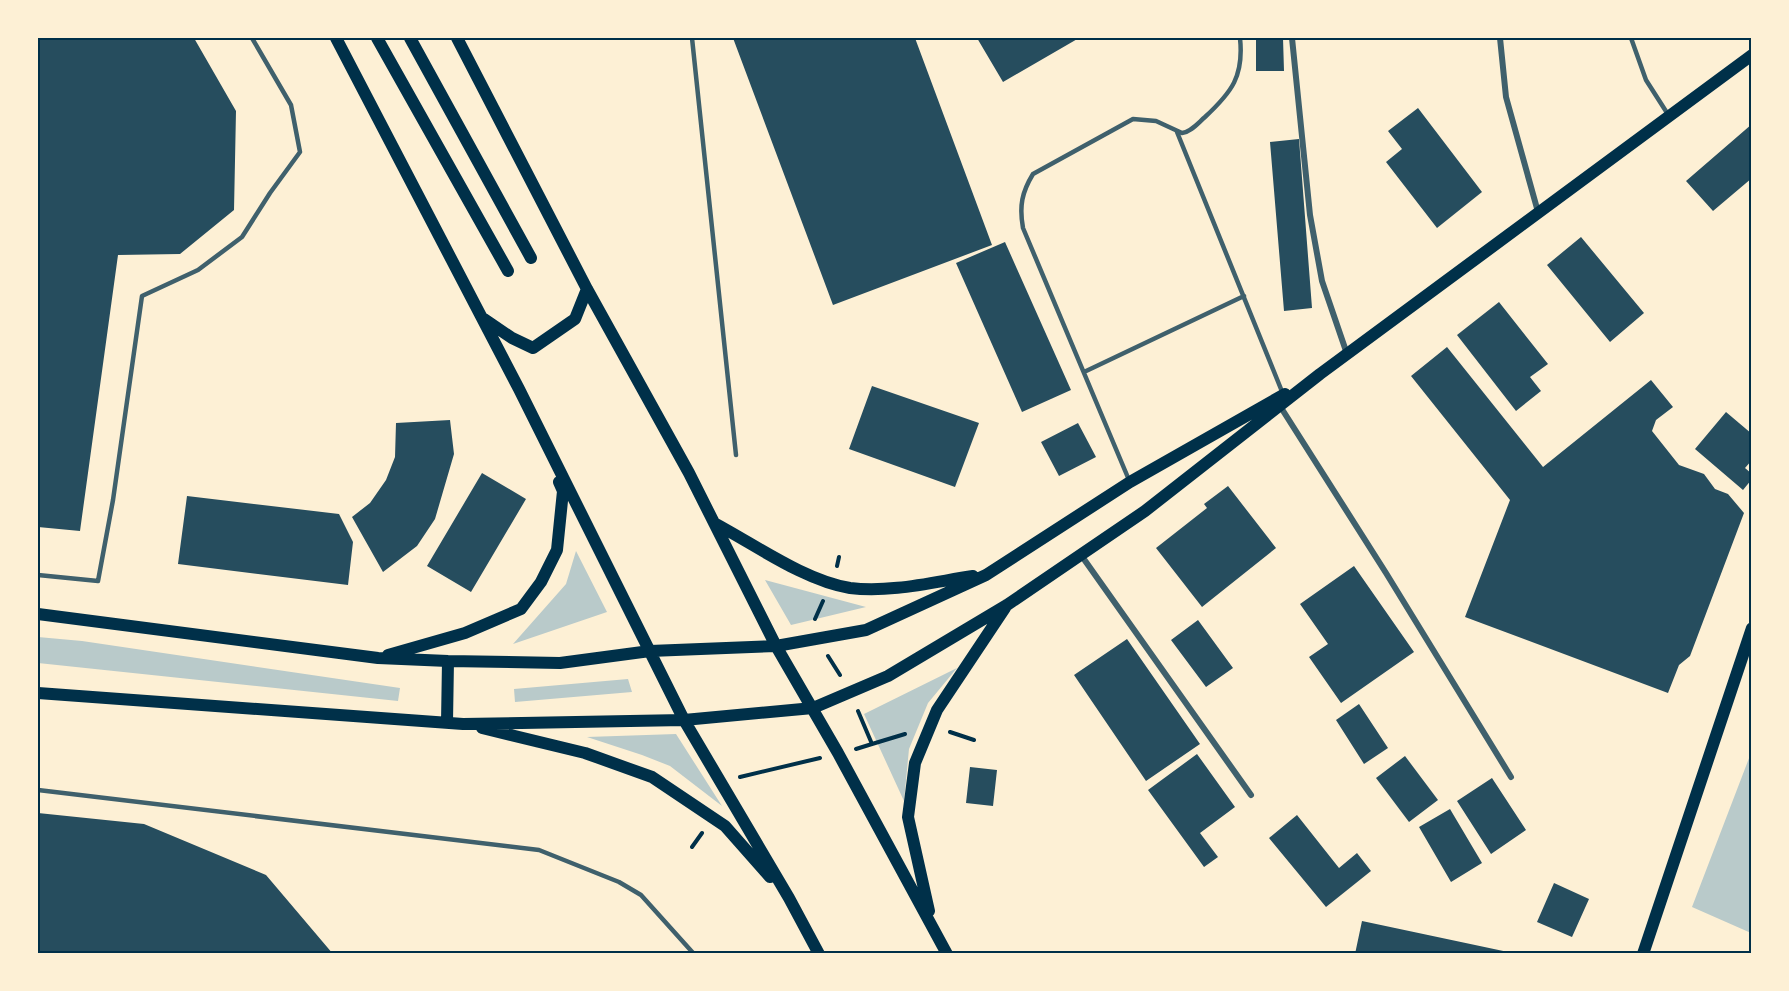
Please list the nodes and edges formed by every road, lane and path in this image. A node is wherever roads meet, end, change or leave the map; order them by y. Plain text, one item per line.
1 (252, 38) edge
2 (336, 38) edge
3 (378, 38) edge
4 (410, 38) edge
5 (457, 38) edge
6 (692, 38) edge
7 (1240, 38) edge
8 (1292, 38) edge
9 (1500, 38) edge
10 (1631, 38) edge
11 (1752, 55) edge
12 (1669, 116) junction
13 (1177, 132) junction
14 (1538, 213) junction
15 (531, 258) dead end
16 (508, 271) dead end
17 (587, 289) junction
18 (1244, 296) junction
19 (481, 317) junction
20 (1347, 354) junction
21 (1084, 372) junction
22 (519, 389) junction
23 (1282, 400) junction
24 (736, 455) dead end
25 (1130, 482) junction
26 (714, 523) junction
27 (1082, 555) junction
28 (38, 575) edge
29 (986, 575) junction
30 (1007, 605) junction
31 (38, 614) edge
32 (1752, 628) edge
33 (817, 638) junction
34 (776, 646) junction
35 (650, 651) junction
36 (378, 658) junction
37 (448, 661) junction
38 (850, 692) junction
39 (38, 693) edge
40 (813, 708) junction
41 (684, 720) junction
42 (447, 722) junction
43 (463, 724) junction
44 (838, 753) junction
45 (1511, 777) dead end
46 (720, 782) junction
47 (38, 790) edge
48 (1251, 795) dead end
49 (789, 898) junction
50 (932, 925) junction
51 (694, 954) edge
52 (819, 954) edge
53 (947, 954) edge
54 (1643, 954) edge

1 - 28 lane
2 - 19 main road
3 - 16 main road
4 - 15 main road
5 - 17 main road
6 - 24 lane
7 - 13 lane
8 - 20 street
9 - 14 street
10 - 12 lane
11 - 12 main road
12 - 14 main road
13 - 18 lane
13 - 21 lane
14 - 20 main road
17 - 19 main road
17 - 26 main road
18 - 21 lane
18 - 23 lane
19 - 22 main road
20 - 23 main road
21 - 25 lane
22 - 35 main road
22 - 36 main road
23 - 25 main road
23 - 27 main road
23 - 45 street
25 - 29 main road
26 - 29 main road
26 - 34 main road
27 - 30 main road
27 - 48 street
29 - 33 main road
30 - 38 main road
30 - 50 main road
31 - 36 main road
32 - 54 main road
33 - 34 main road
33 - 38 path
34 - 35 main road
34 - 40 main road
35 - 37 main road
35 - 41 main road
36 - 37 main road
37 - 42 main road
38 - 40 main road
38 - 44 path
39 - 42 main road
40 - 41 main road
40 - 44 main road
41 - 43 main road
41 - 46 main road
42 - 43 main road
43 - 49 main road
44 - 46 path
44 - 50 main road
46 - 49 main road
47 - 51 lane
49 - 52 main road
50 - 53 main road

